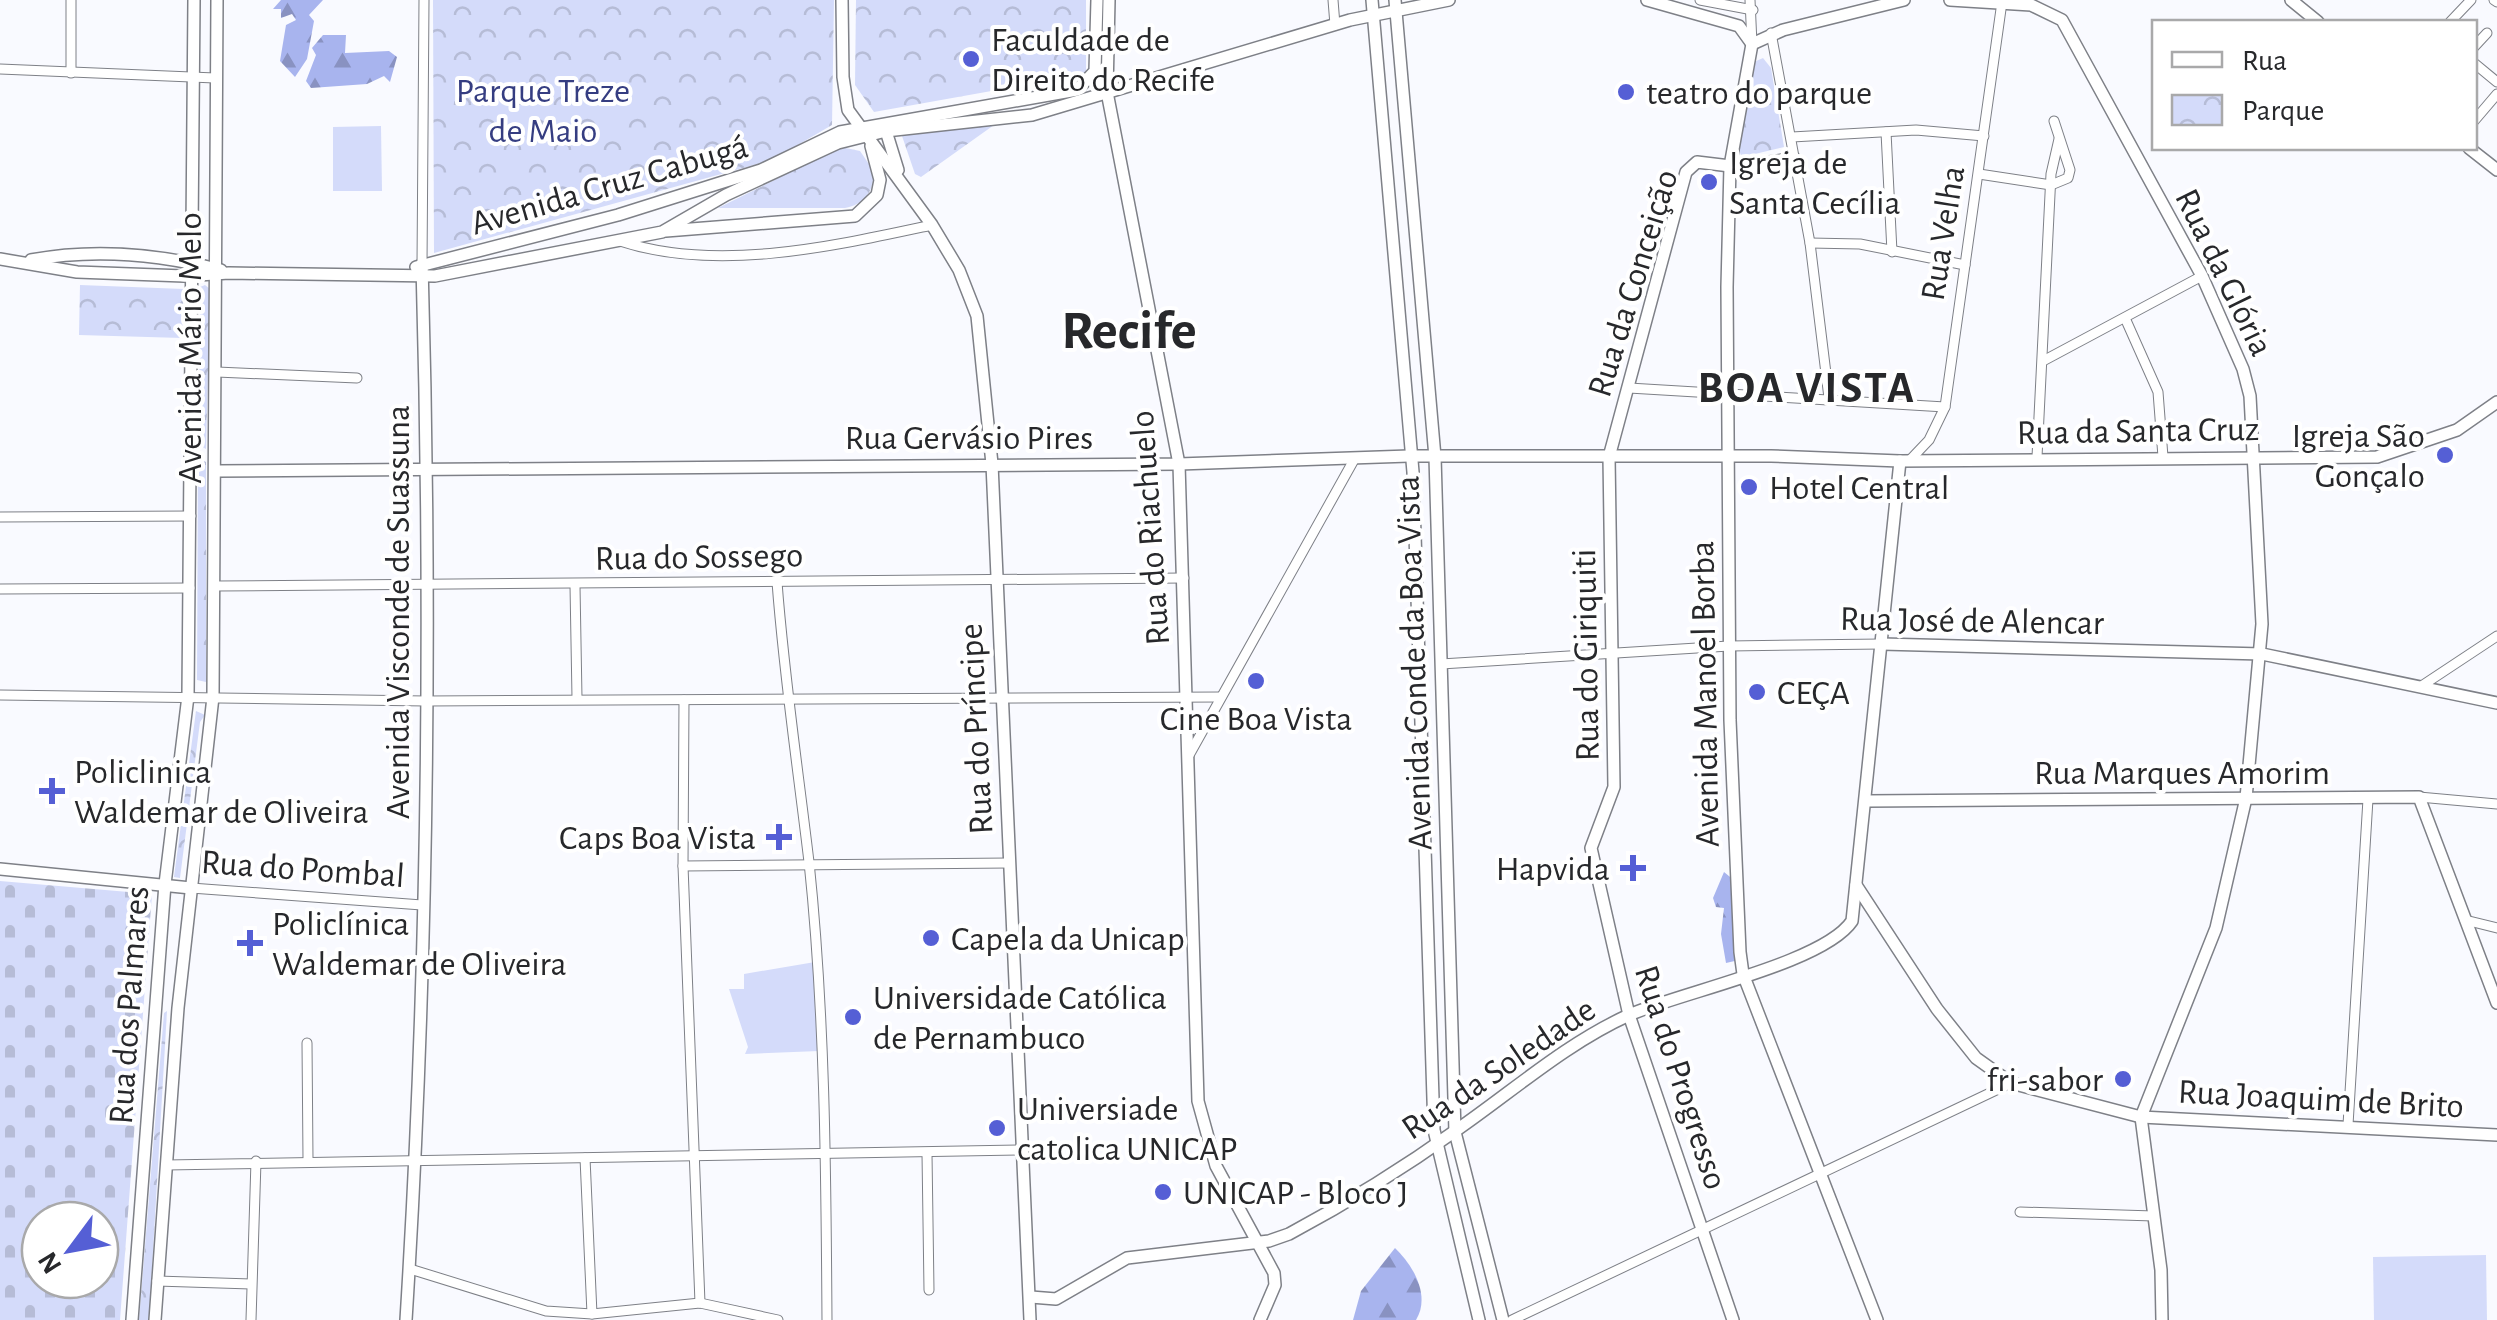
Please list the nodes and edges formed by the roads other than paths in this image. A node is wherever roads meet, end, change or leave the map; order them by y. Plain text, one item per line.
1 (72, 0) edge
2 (194, 0) edge
3 (217, 0) edge
4 (424, 0) edge
5 (842, 0) edge
6 (1097, 0) edge
7 (1109, 0) edge
8 (1333, 0) edge
9 (1372, 0) edge
10 (1449, 0) edge
11 (1647, 0) edge
12 (1700, 0) edge
13 (1904, 0) edge
14 (1950, 0) edge
15 (2291, 0) edge
16 (2472, 0) edge
17 (2002, 1) edge
18 (1396, 5) edge
19 (1752, 5) edge
20 (1373, 14) junction
21 (2309, 20) edge
22 (2452, 20) edge
23 (1336, 24) junction
24 (2487, 33) dead end
25 (1771, 34) junction
26 (1752, 44) junction
27 (2477, 44) edge
28 (2477, 67) edge
29 (0, 69) edge
30 (72, 73) junction
31 (193, 78) junction
32 (215, 78) junction
33 (2497, 82) edge
34 (1108, 92) junction
35 (2497, 94) edge
36 (2477, 116) edge
37 (2054, 122) dead end
38 (885, 126) junction
39 (1886, 132) junction
40 (865, 135) junction
41 (1984, 136) junction
42 (1792, 137) junction
43 (2059, 139) junction
44 (2472, 150) edge
45 (1795, 157) junction
46 (1730, 166) junction
47 (2497, 170) edge
48 (1979, 174) junction
49 (901, 179) junction
50 (2052, 185) junction
51 (932, 225) junction
52 (662, 232) junction
53 (620, 241) junction
54 (1810, 243) junction
55 (1892, 252) junction
56 (0, 259) edge
57 (30, 260) junction
58 (1965, 265) junction
59 (193, 269) junction
60 (422, 271) junction
61 (220, 272) junction
62 (2202, 276) junction
63 (2125, 318) junction
64 (2043, 361) junction
65 (217, 372) junction
66 (356, 378) dead end
67 (1629, 388) junction
68 (1729, 393) junction
69 (1828, 398) junction
70 (2497, 402) edge
71 (1945, 407) junction
72 (1412, 456) junction
73 (1727, 456) junction
74 (2254, 456) junction
75 (1389, 457) junction
76 (1434, 457) junction
77 (1609, 457) junction
78 (2037, 457) junction
79 (2163, 457) junction
80 (1355, 458) junction
81 (1904, 461) junction
82 (992, 464) junction
83 (1179, 464) junction
84 (427, 467) junction
85 (217, 471) junction
86 (1413, 472) junction
87 (0, 516) edge
88 (191, 516) junction
89 (995, 578) junction
90 (1184, 578) junction
91 (776, 582) junction
92 (216, 586) junction
93 (428, 586) junction
94 (575, 586) junction
95 (190, 588) junction
96 (0, 589) edge
97 (2497, 636) edge
98 (1882, 644) junction
99 (1730, 646) junction
100 (1613, 652) junction
101 (2262, 654) junction
102 (1441, 664) junction
103 (2420, 687) junction
104 (0, 695) edge
105 (188, 696) junction
106 (1188, 696) junction
107 (1221, 696) junction
108 (213, 697) junction
109 (577, 698) junction
110 (1004, 698) junction
111 (684, 700) junction
112 (786, 700) junction
113 (426, 701) junction
114 (2497, 703) edge
115 (1188, 758) junction
116 (2419, 797) junction
117 (2246, 798) junction
118 (2368, 799) junction
119 (1866, 801) junction
120 (2497, 804) edge
121 (1592, 848) joint
122 (1009, 863) junction
123 (809, 864) junction
124 (683, 866) junction
125 (0, 870) edge
126 (165, 884) junction
127 (1856, 886) junction
128 (190, 888) junction
129 (422, 905) junction
130 (2465, 920) junction
131 (2497, 928) edge
132 (161, 960) junction
133 (1743, 974) junction
134 (2497, 1002) edge
135 (178, 1008) junction
136 (1629, 1015) junction
137 (308, 1043) dead end
138 (2012, 1083) junction
139 (1454, 1102) junction
140 (1482, 1112) junction
141 (2142, 1117) junction
142 (2348, 1125) junction
143 (1455, 1132) junction
144 (2497, 1136) edge
145 (1436, 1144) junction
146 (1024, 1150) junction
147 (826, 1154) junction
148 (927, 1154) junction
149 (694, 1157) junction
150 (585, 1158) junction
151 (308, 1159) junction
152 (256, 1161) junction
153 (414, 1164) junction
154 (166, 1165) junction
155 (1821, 1173) junction
156 (2020, 1212) dead end
157 (2154, 1216) junction
158 (1704, 1228) junction
159 (1257, 1242) junction
160 (410, 1269) junction
161 (157, 1281) junction
162 (251, 1284) junction
163 (928, 1290) dead end
164 (1031, 1298) junction
165 (700, 1303) junction
166 (592, 1314) junction
167 (547, 1315) edge
168 (132, 1320) edge
169 (155, 1320) edge
170 (252, 1320) edge
171 (406, 1320) edge
172 (778, 1320) edge
173 (827, 1320) edge
174 (1030, 1320) edge
175 (1260, 1320) edge
176 (1478, 1320) edge
177 (1503, 1320) edge
178 (1512, 1320) edge
179 (1733, 1320) edge
180 (1878, 1320) edge
181 (2162, 1320) edge

1 - 30 street
2 - 31 main road, Avenida Mário Melo
3 - 32 main road, Avenida Mário Melo
4 - 60 street
5 - 40 main road
6 - 38 main road
7 - 34 main road, Rua do Riachuelo
8 - 23 street
9 - 20 main road, Avenida Conde da Boa Vista
10 - 18 main road
11 - 26 main road
12 - 19 street
13 - 25 main road
14 - 17 main road, Rua da Glória
15 - 21 main road
16 - 22 street
17 - 41 street, Rua Velha
17 - 62 main road, Rua da Glória
18 - 20 main road
18 - 76 main road, Avenida Conde da Boa Vista
19 - 26 street
20 - 23 main road
20 - 72 main road, Avenida Conde da Boa Vista
23 - 34 main road
24 - 27 street
25 - 26 main road
25 - 42 street
26 - 46 main road, Avenida Manoel Borba
28 - 33 street
29 - 30 street
30 - 31 street
31 - 32 street
31 - 59 main road, Avenida Mário Melo
32 - 61 main road, Avenida Mário Melo
34 - 38 main road
34 - 83 main road, Rua do Riachuelo
35 - 36 street
37 - 43 street
38 - 40 main road, Avenida Cruz Cabugá
38 - 49 main road
39 - 41 street
39 - 42 street
39 - 55 street
40 - 49 main road
40 - 52 main road, Avenida Cruz Cabugá
40 - 52 main road
40 - 60 main road, Avenida Cruz Cabugá
41 - 48 street, Rua Velha
42 - 45 street
43 - 50 street
43 - 50 street
44 - 47 main road
45 - 46 street, Rua da Conceição
45 - 54 street
46 - 67 main road, Rua da Conceição
46 - 68 main road, Avenida Manoel Borba
48 - 50 street
48 - 58 street, Rua Velha
49 - 51 main road, Rua do Príncipe
50 - 64 street
51 - 53 street
51 - 82 main road, Rua do Príncipe
52 - 53 main road, Avenida Cruz Cabugá
53 - 60 main road, Avenida Cruz Cabugá
54 - 55 street
54 - 69 street
55 - 58 street
56 - 57 main road, Avenida Cruz Cabugá
57 - 59 main road, Avenida Cruz Cabugá
57 - 59 main road, Avenida Cruz Cabugá
58 - 71 street, Rua Velha
59 - 61 main road, Avenida Cruz Cabugá
59 - 88 main road, Avenida Mário Melo
60 - 61 main road, Avenida Cruz Cabugá
60 - 84 main road, Avenida Visconde de Suassuna
61 - 65 main road, Avenida Mário Melo
62 - 63 street
62 - 74 main road, Rua da Glória
63 - 64 street
63 - 79 street
64 - 78 street
65 - 66 street
65 - 85 main road, Avenida Mário Melo
67 - 68 street
67 - 77 main road, Rua da Conceição
68 - 69 street
68 - 73 main road, Avenida Manoel Borba
69 - 71 street
70 - 74 main road, Rua da Santa Cruz
71 - 81 street, Rua Velha
72 - 75 main road, Rua Gervásio Pires
72 - 76 main road, Rua Gervásio Pires
72 - 86 main road, Avenida Conde da Boa Vista
73 - 77 main road, Rua Gervásio Pires
73 - 81 main road, Rua Gervásio Pires
73 - 99 main road, Avenida Manoel Borba
74 - 79 main road, Rua da Santa Cruz
74 - 101 main road, Rua da Glória
75 - 80 main road, Rua Gervásio Pires
75 - 86 main road
76 - 77 main road, Rua Gervásio Pires
76 - 102 main road, Avenida Conde da Boa Vista
77 - 100 main road, Rua do Giriquiti
78 - 79 main road, Rua da Santa Cruz
78 - 81 main road, Rua da Santa Cruz
80 - 83 main road, Rua Gervásio Pires
80 - 107 street
81 - 98 main road
82 - 83 main road, Rua Gervásio Pires
82 - 84 main road, Rua Gervásio Pires
82 - 89 main road, Rua do Príncipe
83 - 90 main road, Rua do Riachuelo
84 - 85 main road, Rua Gervásio Pires
84 - 93 main road, Avenida Visconde de Suassuna
85 - 92 main road, Avenida Mário Melo
86 - 145 main road, Avenida Conde da Boa Vista
87 - 88 street
88 - 95 main road, Avenida Mário Melo
89 - 90 street, Rua do Sossego
89 - 91 street, Rua do Sossego
89 - 110 main road, Rua do Príncipe
90 - 106 main road, Rua do Riachuelo
91 - 94 street, Rua do Sossego
91 - 112 street
92 - 93 street, Rua do Sossego
92 - 108 main road, Avenida Mário Melo
93 - 94 street, Rua do Sossego
93 - 113 main road, Avenida Visconde de Suassuna
94 - 109 street
95 - 96 street
95 - 105 main road, Avenida Mário Melo
97 - 103 street
98 - 99 street, Rua José de Alencar
98 - 101 main road, Rua José de Alencar
98 - 119 main road
99 - 100 street, Rua José de Alencar
99 - 133 main road, Avenida Manoel Borba
100 - 102 street, Rua José de Alencar
100 - 121 main road, Rua do Giriquiti
101 - 103 main road, Rua José de Alencar
101 - 117 main road, Rua da Glória
102 - 139 main road, Avenida Conde da Boa Vista
103 - 114 main road, Rua José de Alencar
104 - 105 street
105 - 108 street
105 - 126 main road, Rua dos Palmares
106 - 107 street
106 - 110 street
106 - 115 main road, Rua do Riachuelo
107 - 115 street
108 - 113 street
108 - 128 main road, Rua dos Palmares
109 - 111 street
109 - 113 street
110 - 112 street
110 - 122 main road, Rua do Príncipe
111 - 112 street
111 - 124 street
112 - 123 street
113 - 129 main road, Avenida Visconde de Suassuna
115 - 159 main road, Rua do Riachuelo
116 - 118 main road, Rua Marques Amorim
116 - 120 street, Rua Marques Amorim
116 - 130 main road
117 - 118 main road, Rua Marques Amorim
117 - 119 main road, Rua Marques Amorim
117 - 141 main road, Rua da Glória
118 - 142 street
119 - 127 main road
121 - 136 main road, Rua do Progresso
122 - 123 street
122 - 146 main road, Rua do Príncipe
123 - 124 street
123 - 147 street
124 - 149 street
125 - 126 main road, Rua do Pombal
126 - 128 main road, Rua do Pombal
126 - 132 main road, Rua dos Palmares
127 - 133 main road, Rua da Soledade
127 - 138 main road
128 - 129 street, Rua do Pombal
128 - 135 main road, Rua dos Palmares
129 - 153 main road, Avenida Visconde de Suassuna
130 - 131 street
130 - 134 main road
132 - 135 main road
132 - 168 main road, Rua dos Palmares
133 - 136 main road, Rua da Soledade
133 - 155 main road, Avenida Manoel Borba
135 - 154 main road, Rua dos Palmares
136 - 140 main road, Rua da Soledade
136 - 158 main road, Rua do Progresso
137 - 151 street
138 - 141 main road, Rua Joaquim de Brito
138 - 155 street
139 - 140 main road
139 - 143 main road, Avenida Conde da Boa Vista
140 - 143 main road, Rua da Soledade
141 - 142 main road, Rua Joaquim de Brito
141 - 157 main road
142 - 144 main road, Rua Joaquim de Brito
143 - 145 main road, Rua da Soledade
143 - 177 main road, Avenida Conde da Boa Vista
145 - 159 main road, Rua da Soledade
145 - 176 main road, Avenida Conde da Boa Vista
146 - 148 street
146 - 164 main road, Rua do Príncipe
147 - 148 street
147 - 149 street
147 - 173 street
148 - 163 street
149 - 150 street
149 - 165 street
150 - 153 street
150 - 166 street
151 - 152 street
151 - 153 street
152 - 154 street
152 - 162 street
153 - 160 main road, Avenida Visconde de Suassuna
154 - 161 main road, Rua dos Palmares
155 - 158 street
155 - 180 main road, Avenida Manoel Borba
156 - 157 street
157 - 181 main road
158 - 178 street
158 - 179 main road, Rua do Progresso
159 - 164 main road, Rua da Soledade
159 - 175 main road, Rua do Riachuelo
160 - 167 street
160 - 171 main road, Avenida Visconde de Suassuna
161 - 162 street
161 - 169 main road, Rua dos Palmares
162 - 170 street
164 - 174 main road, Rua do Príncipe
165 - 166 street
165 - 172 street
166 - 167 street

